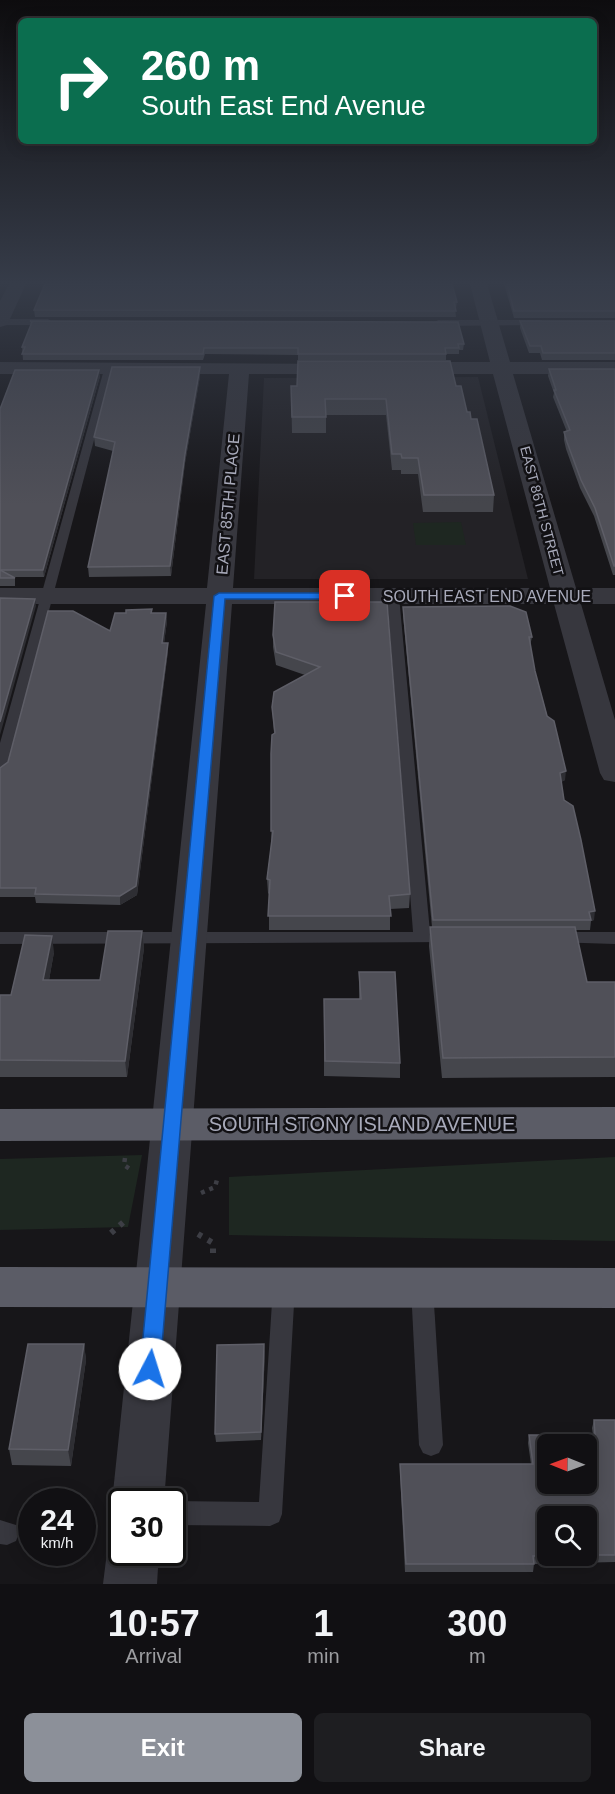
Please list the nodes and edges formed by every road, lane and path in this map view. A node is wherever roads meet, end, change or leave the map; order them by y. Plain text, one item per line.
1 (500, 358) edge
2 (0, 368) edge
3 (108, 368) junction
4 (240, 368) junction
5 (366, 368) edge
6 (388, 368) edge
7 (503, 368) junction
8 (615, 368) edge
9 (0, 596) edge
10 (47, 596) junction
11 (219, 596) junction
12 (393, 596) junction
13 (566, 596) junction
14 (615, 596) edge
15 (0, 770) edge
16 (615, 773) edge
17 (0, 938) edge
18 (188, 938) junction
19 (422, 938) junction
20 (468, 938) edge
21 (536, 938) edge
22 (615, 938) edge
23 (615, 1123) edge
24 (0, 1125) edge
25 (172, 1125) junction
26 (125, 1158) dead end
27 (218, 1176) dead end
28 (132, 1183) dead end
29 (200, 1202) dead end
30 (129, 1217) dead end
31 (199, 1224) dead end
32 (111, 1233) dead end
33 (213, 1255) dead end
34 (0, 1287) edge
35 (158, 1287) junction
36 (284, 1287) junction
37 (422, 1288) junction
38 (615, 1288) edge
39 (431, 1445) dead end
40 (139, 1488) edge
41 (186, 1513) edge
42 (132, 1566) edge
43 (130, 1584) edge

1 - 7 street, EAST 86TH STREET
2 - 3 street
3 - 4 street
3 - 10 lane
4 - 5 street
4 - 11 street, EAST 85TH PLACE
6 - 7 street
7 - 8 street
7 - 13 street, EAST 86TH STREET
9 - 10 street, SOUTH EAST END AVENUE
10 - 11 street, SOUTH EAST END AVENUE
10 - 15 lane
11 - 12 street, SOUTH EAST END AVENUE
11 - 18 street, EAST 85TH PLACE
12 - 13 street, SOUTH EAST END AVENUE
12 - 19 lane
13 - 14 street, SOUTH EAST END AVENUE
13 - 16 street, EAST 86TH STREET
17 - 18 lane
18 - 19 lane
18 - 25 street, EAST 85TH PLACE
19 - 20 lane
21 - 22 lane
23 - 25 highway, SOUTH STONY ISLAND AVENUE
24 - 25 highway, SOUTH STONY ISLAND AVENUE
25 - 35 street, EAST 85TH PLACE
26 - 28 path
27 - 29 path
30 - 32 path
31 - 33 path
34 - 35 highway
35 - 36 highway
35 - 40 street, EAST 85TH PLACE
36 - 37 highway
36 - 41 lane
37 - 38 highway
37 - 39 lane
42 - 43 street

